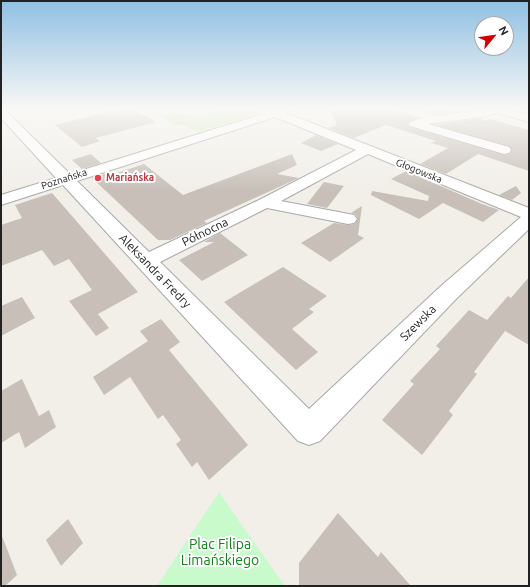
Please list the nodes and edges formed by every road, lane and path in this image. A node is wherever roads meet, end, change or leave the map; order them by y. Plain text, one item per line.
1 (20, 136) edge
2 (193, 136) edge
3 (333, 136) edge
4 (457, 136) edge
5 (366, 150) junction
6 (504, 150) dead end
7 (66, 178) junction
8 (1, 200) edge
9 (264, 203) junction
10 (529, 214) edge
11 (348, 219) dead end
12 (529, 219) edge
13 (146, 261) junction
14 (309, 430) joint

1 - 7 street, Aleksandra Fredry
2 - 7 street, Poznańska
3 - 5 street, Głogowska
4 - 6 street
5 - 9 street, Północna
5 - 10 street, Głogowska
7 - 8 street, Poznańska
7 - 13 street, Aleksandra Fredry
9 - 11 street
9 - 13 street, Północna
12 - 14 street, Szewska
13 - 14 street, Aleksandra Fredry

